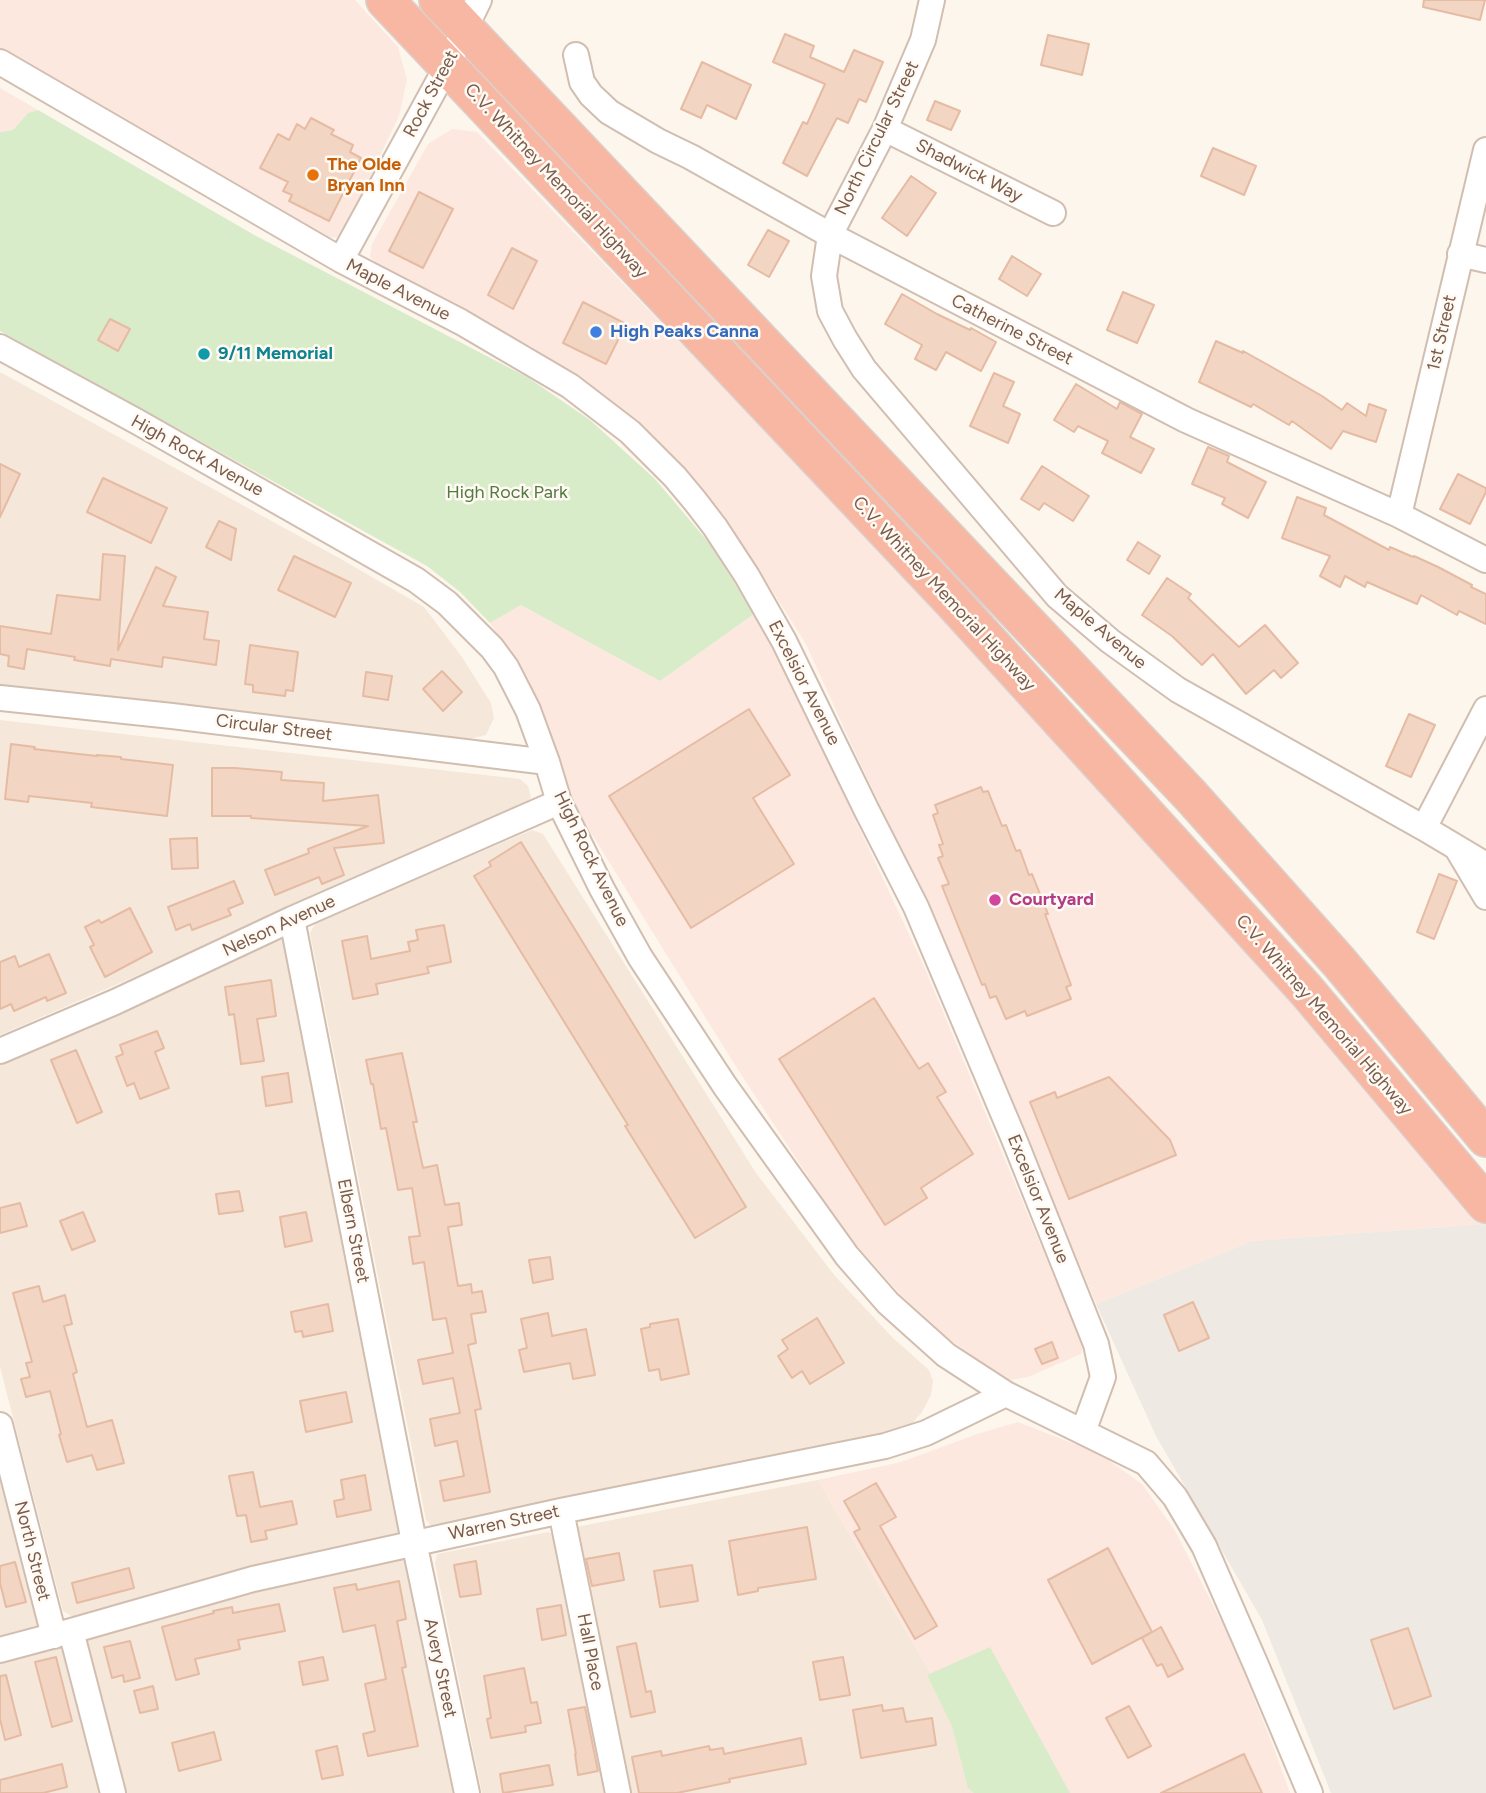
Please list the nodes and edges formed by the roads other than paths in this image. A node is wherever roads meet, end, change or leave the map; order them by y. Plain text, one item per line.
1 (385, 0) edge
2 (438, 0) edge
3 (932, 0) edge
4 (472, 14) edge
5 (576, 55) dead end
6 (0, 62) edge
7 (447, 66) junction
8 (885, 129) junction
9 (1486, 150) edge
10 (1053, 213) dead end
11 (830, 235) junction
12 (1460, 254) junction
13 (341, 260) junction
14 (1486, 260) edge
15 (0, 347) edge
16 (1399, 515) junction
17 (1486, 560) edge
18 (747, 576) joint
19 (0, 698) edge
20 (1486, 709) edge
21 (547, 762) junction
22 (559, 802) junction
23 (1424, 828) junction
24 (1456, 846) junction
25 (1486, 865) edge
26 (1486, 897) edge
27 (292, 919) junction
28 (0, 1051) edge
29 (1486, 1138) edge
30 (1486, 1204) edge
31 (1006, 1394) junction
32 (0, 1425) edge
33 (1083, 1432) junction
34 (561, 1511) junction
35 (414, 1542) junction
36 (63, 1633) junction
37 (0, 1650) edge
38 (113, 1793) edge
39 (467, 1793) edge
40 (618, 1793) edge
41 (1310, 1793) edge

1 - 7 highway, C.V. Whitney Memorial Highway
2 - 4 highway
3 - 8 street, North Circular Street
4 - 7 street, Rock Street
4 - 29 highway
5 - 11 street, Catherine Street
6 - 13 street, Maple Avenue
7 - 13 street, Rock Street
7 - 30 highway, C.V. Whitney Memorial Highway
8 - 10 street, Shadwick Way
8 - 11 street, North Circular Street
9 - 12 street, 1st Street
11 - 16 street, Catherine Street
11 - 23 street, Maple Avenue
12 - 14 street
12 - 16 street, 1st Street
13 - 18 street, Maple Avenue
15 - 21 street, High Rock Avenue
16 - 17 street, Catherine Street
18 - 33 street, Excelsior Avenue
19 - 21 street, Circular Street
20 - 23 street
21 - 22 street, High Rock Avenue
22 - 27 street, Nelson Avenue
22 - 31 street, High Rock Avenue
23 - 24 street, Maple Avenue
24 - 25 street, Maple Avenue
24 - 26 street
27 - 28 street, Nelson Avenue
27 - 35 street, Elbern Street
31 - 33 street, High Rock Avenue
31 - 34 street, Warren Street
32 - 36 street, North Street
33 - 41 street
34 - 35 street, Warren Street
34 - 40 street, Hall Place
35 - 36 street, Warren Street
35 - 39 street, Avery Street
36 - 37 street, Warren Street
36 - 38 street, North Street

